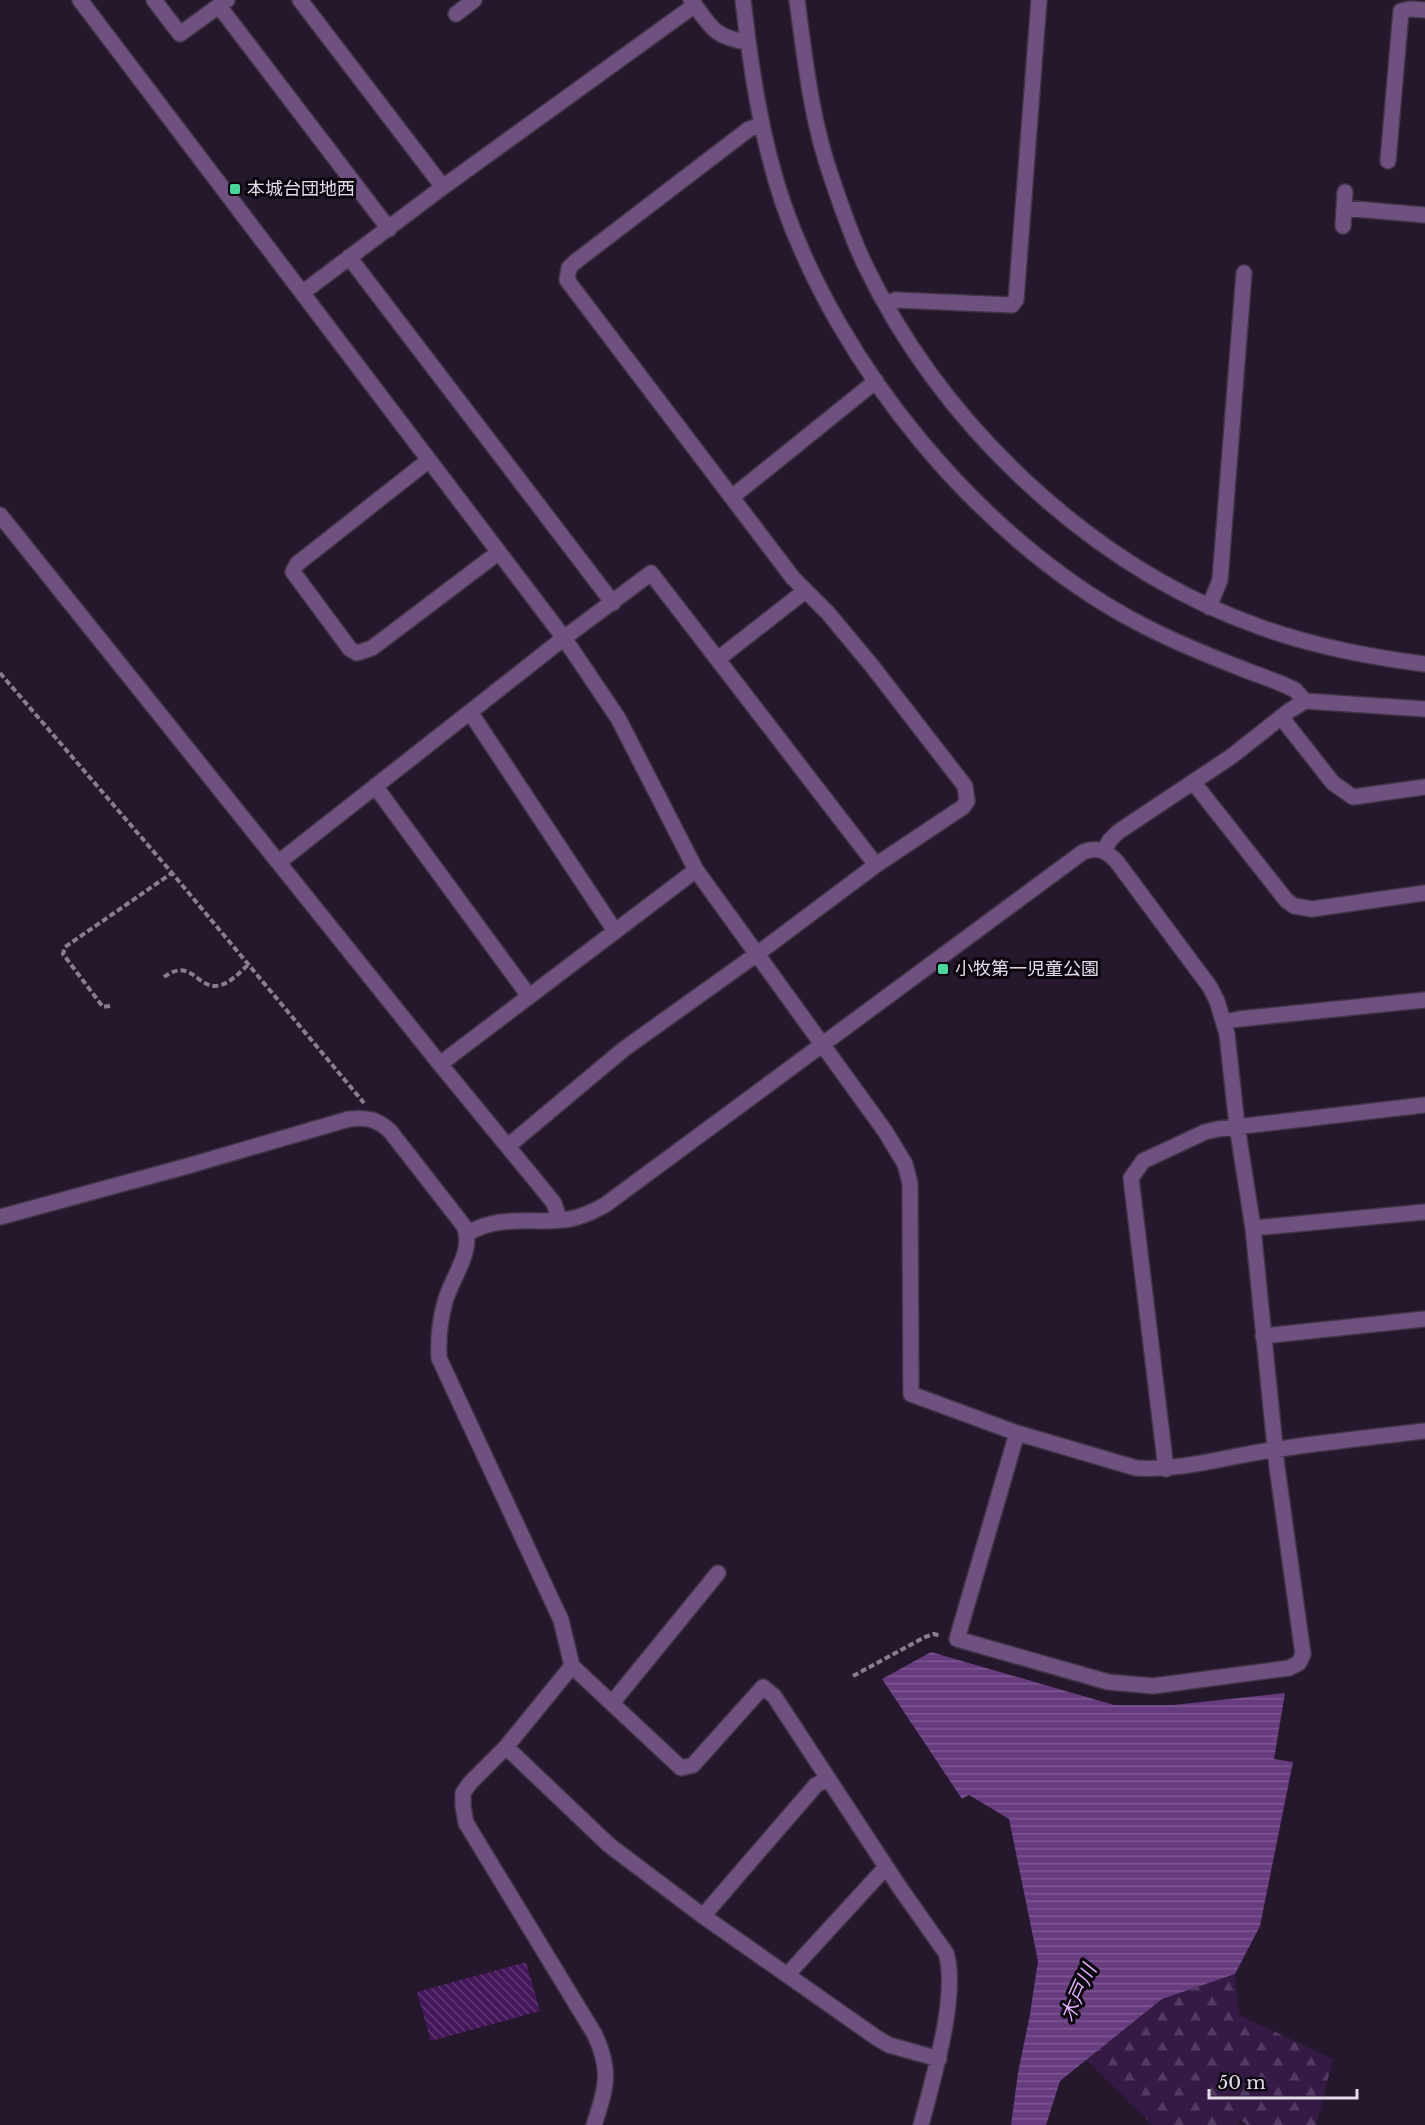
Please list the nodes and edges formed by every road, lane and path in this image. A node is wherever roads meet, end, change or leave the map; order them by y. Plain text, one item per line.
1 (80, 0) edge
2 (154, 0) edge
3 (300, 0) edge
4 (474, 0) edge
5 (744, 0) edge
6 (797, 0) edge
7 (1039, 0) edge
8 (223, 3) edge
9 (693, 3) edge
10 (1425, 10) edge
11 (456, 14) dead end
12 (748, 42) junction
13 (761, 125) junction
14 (1388, 161) dead end
15 (443, 187) junction
16 (1425, 215) edge
17 (1343, 226) dead end
18 (389, 229) junction
19 (349, 257) junction
20 (1244, 273) dead end
21 (302, 293) junction
22 (886, 304) junction
23 (876, 381) junction
24 (429, 460) junction
25 (732, 497) junction
26 (0, 515) edge
27 (499, 552) junction
28 (805, 591) junction
29 (613, 603) junction
30 (1209, 606) junction
31 (564, 638) junction
32 (718, 659) junction
33 (1425, 664) edge
34 (0, 673) edge
35 (1305, 701) junction
36 (1425, 709) edge
37 (470, 712) junction
38 (1281, 717) junction
39 (1194, 783) junction
40 (375, 786) junction
41 (1425, 787) edge
42 (1104, 851) junction
43 (279, 862) junction
44 (876, 865) junction
45 (696, 870) junction
46 (172, 873) junction
47 (1425, 893) edge
48 (615, 931) junction
49 (757, 954) junction
50 (249, 965) junction
51 (164, 977) dead end
52 (529, 996) junction
53 (1425, 1000) edge
54 (110, 1006) dead end
55 (1224, 1022) junction
56 (824, 1045) junction
57 (440, 1064) junction
58 (1425, 1105) edge
59 (380, 1122) junction
60 (1237, 1126) junction
61 (508, 1146) junction
62 (1425, 1212) edge
63 (0, 1217) edge
64 (559, 1219) junction
65 (1253, 1228) junction
66 (467, 1234) junction
67 (1425, 1319) edge
68 (1263, 1336) junction
69 (1425, 1431) edge
70 (1017, 1433) junction
71 (1276, 1449) junction
72 (1166, 1469) junction
73 (718, 1573) dead end
74 (957, 1639) junction
75 (572, 1666) junction
76 (853, 1676) dead end
77 (612, 1703) junction
78 (506, 1747) junction
79 (828, 1779) junction
80 (886, 1867) junction
81 (703, 1916) junction
82 (787, 1975) junction
83 (939, 2059) junction
84 (594, 2125) edge
85 (921, 2125) edge

1 - 21 street
2 - 8 street
3 - 15 street
4 - 11 street
5 - 12 street
6 - 22 street
7 - 22 street
8 - 18 street
9 - 12 street
9 - 15 street
10 - 14 street
12 - 13 street
13 - 23 street
13 - 25 street
15 - 18 street
16 - 17 street
18 - 19 street
19 - 21 street
19 - 29 street
20 - 30 street
21 - 24 street
22 - 30 street
23 - 25 street
23 - 35 street
24 - 27 street
24 - 27 street
25 - 28 street
26 - 43 street
27 - 31 street
28 - 32 street
28 - 44 street
29 - 31 street
29 - 32 street
30 - 33 street
31 - 37 street
31 - 45 street
32 - 44 street
34 - 46 path
35 - 36 street
35 - 38 street
37 - 40 street
37 - 48 street
38 - 39 street
38 - 41 street
39 - 42 street
39 - 47 street
40 - 43 street
40 - 52 street
42 - 55 street
42 - 56 street
43 - 57 street
44 - 49 street
45 - 48 street
45 - 49 street
46 - 50 path
46 - 54 path
48 - 52 street
49 - 56 street
49 - 61 street
50 - 51 path
50 - 59 path
52 - 57 street
53 - 55 street
55 - 60 street
56 - 64 street
56 - 70 street
57 - 61 street
58 - 60 street
59 - 63 street
59 - 66 street
60 - 65 street
60 - 72 street
61 - 64 street
62 - 65 street
64 - 66 street
65 - 68 street
66 - 75 street
67 - 68 street
68 - 71 street
69 - 71 street
70 - 72 street
70 - 74 street
71 - 72 street
71 - 74 street
73 - 77 street
74 - 76 path
75 - 77 street
75 - 78 street
77 - 79 street
78 - 81 street
78 - 84 street
79 - 80 street
79 - 81 street
80 - 82 street
80 - 83 street
81 - 82 street
82 - 83 street
83 - 85 street

